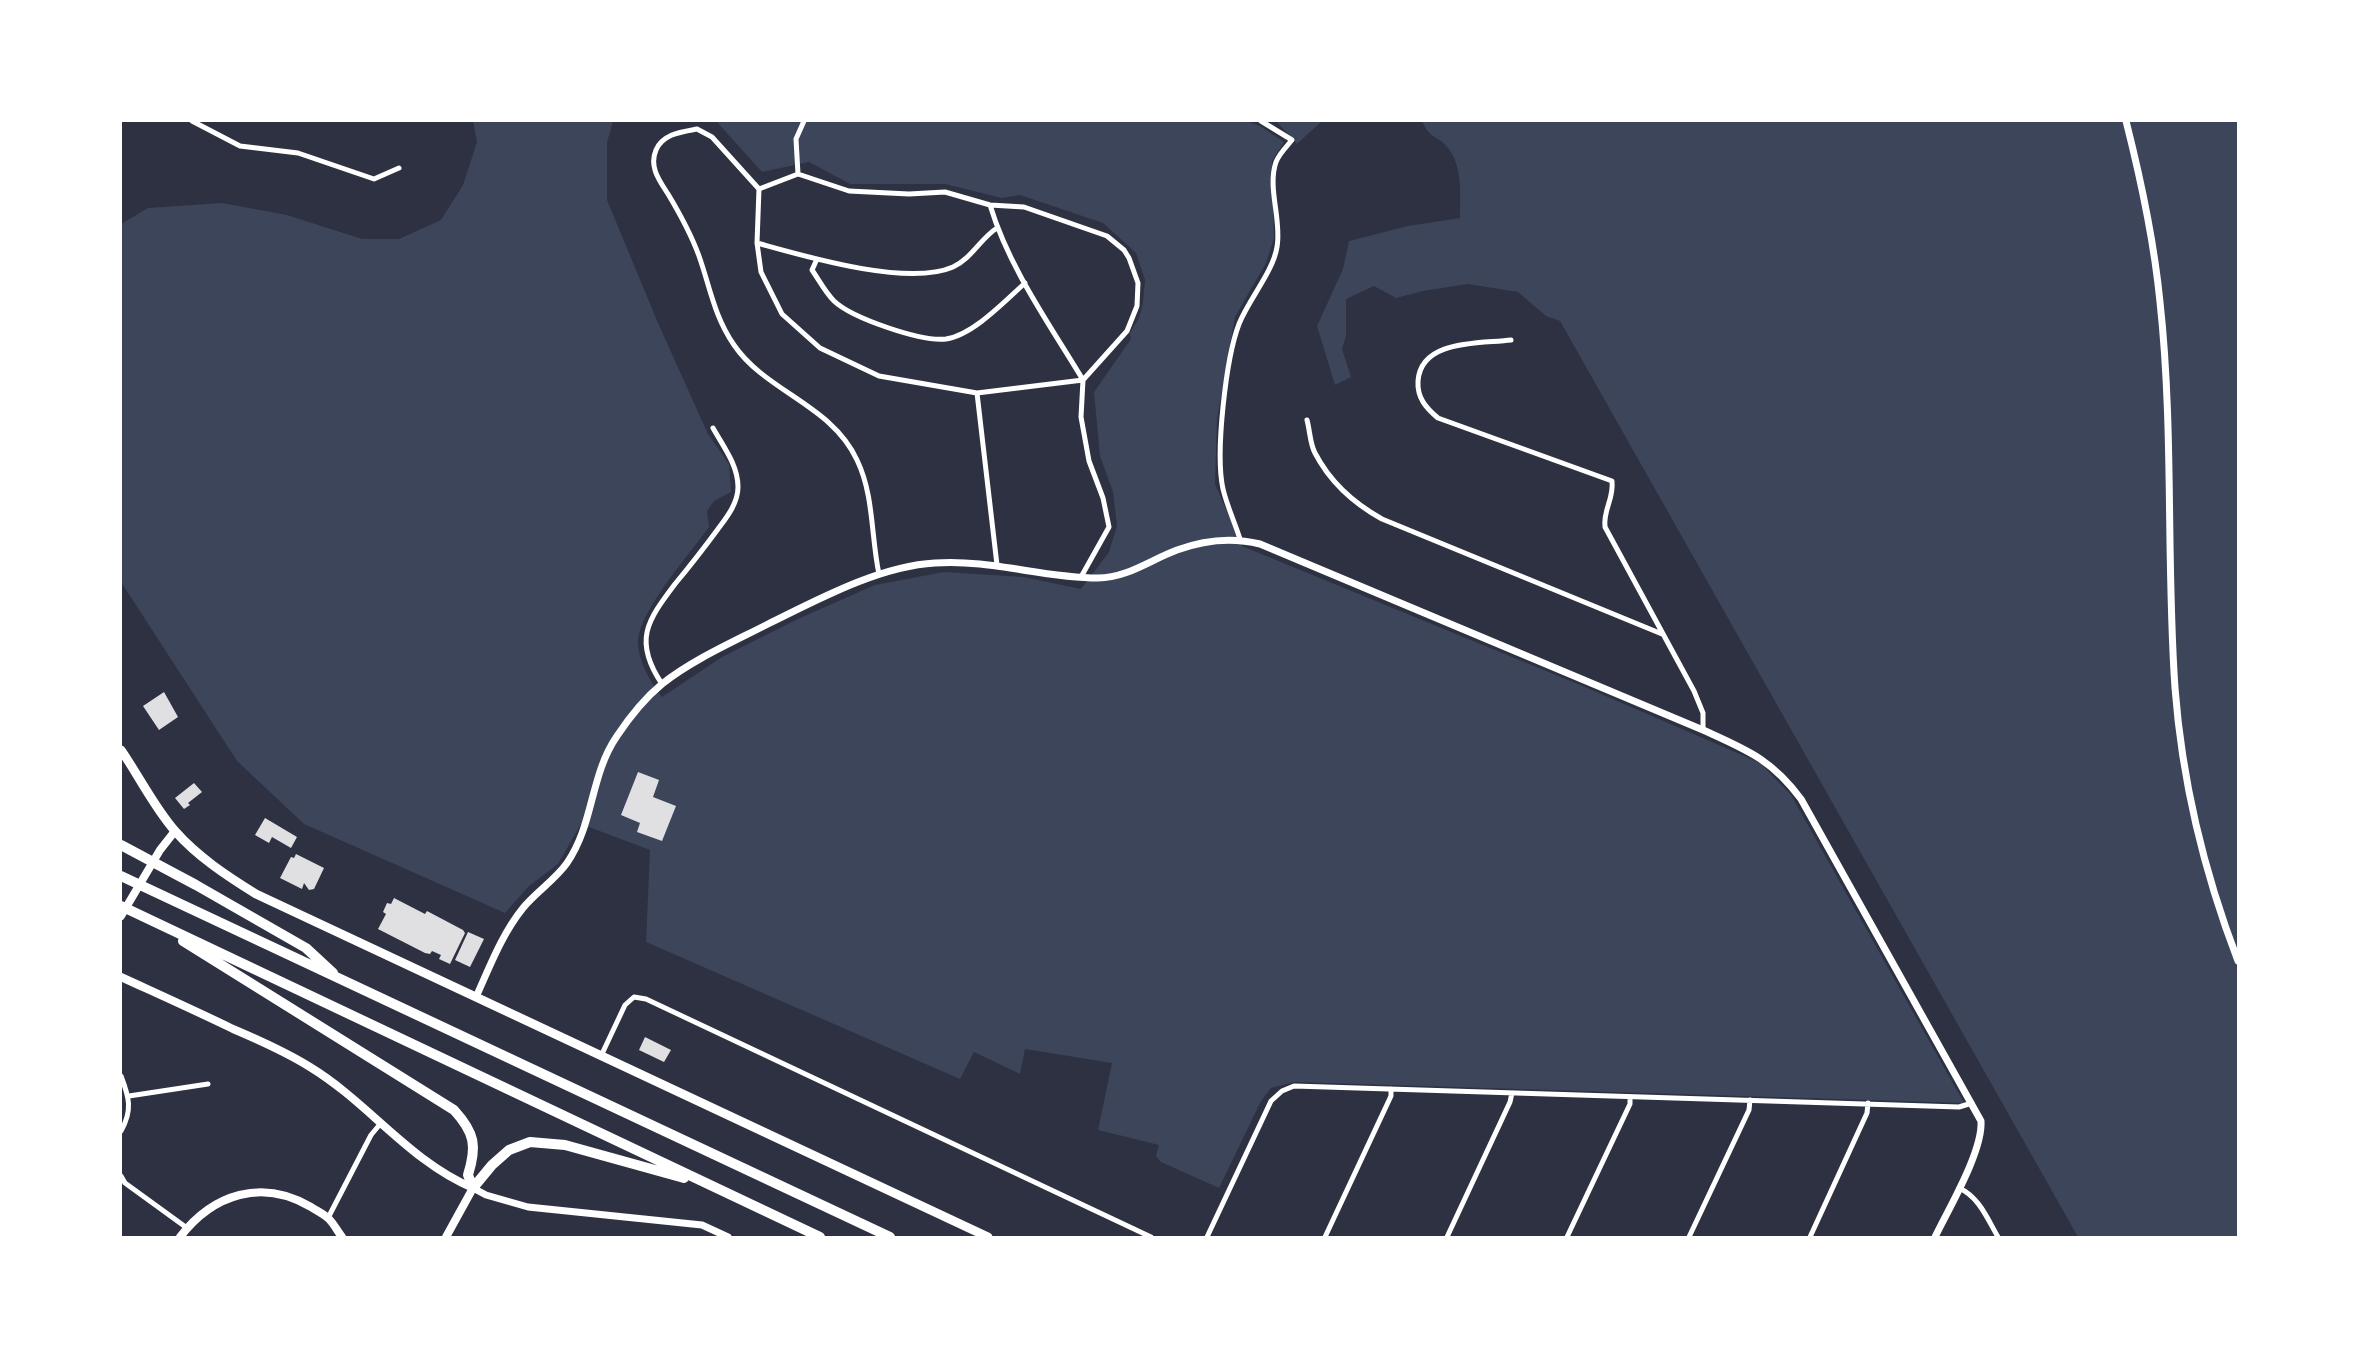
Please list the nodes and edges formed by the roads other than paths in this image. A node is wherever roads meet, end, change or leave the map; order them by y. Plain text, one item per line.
1 (192, 121) edge
2 (804, 121) edge
3 (1261, 121) edge
4 (2126, 121) edge
5 (398, 168) dead end
6 (798, 174) junction
7 (760, 189) junction
8 (990, 205) junction
9 (997, 228) junction
10 (757, 243) junction
11 (817, 260) junction
12 (1025, 283) junction
13 (1511, 340) dead end
14 (1083, 380) junction
15 (977, 393) junction
16 (1307, 420) dead end
17 (713, 428) dead end
18 (1240, 539) junction
19 (997, 565) junction
20 (879, 575) junction
21 (1081, 577) junction
22 (1662, 634) junction
23 (662, 684) junction
24 (1703, 730) junction
25 (121, 750) edge
26 (175, 831) junction
27 (121, 845) edge
28 (121, 876) edge
29 (121, 906) edge
30 (121, 916) edge
31 (145, 917) junction
32 (2238, 961) edge
33 (121, 977) edge
34 (341, 981) junction
35 (476, 997) junction
36 (601, 1056) junction
37 (121, 1076) edge
38 (208, 1084) dead end
39 (1391, 1089) junction
40 (1511, 1093) junction
41 (129, 1097) junction
42 (1630, 1097) junction
43 (1750, 1100) junction
44 (1868, 1103) junction
45 (1972, 1103) junction
46 (381, 1123) junction
47 (121, 1131) edge
48 (121, 1176) edge
49 (711, 1186) junction
50 (473, 1188) junction
51 (1959, 1188) junction
52 (328, 1218) junction
53 (187, 1228) junction
54 (180, 1237) edge
55 (342, 1237) edge
56 (446, 1237) edge
57 (728, 1237) edge
58 (820, 1237) edge
59 (890, 1237) edge
60 (988, 1237) edge
61 (1151, 1237) edge
62 (1207, 1237) edge
63 (1325, 1237) edge
64 (1447, 1237) edge
65 (1567, 1237) edge
66 (1689, 1237) edge
67 (1810, 1237) edge
68 (1935, 1237) edge
69 (1998, 1237) edge

1 - 5 street
2 - 6 street
3 - 18 street
4 - 32 street
6 - 7 street
6 - 8 street
7 - 10 street
7 - 20 street
8 - 9 street
8 - 14 street
9 - 11 street
9 - 12 street
10 - 11 street
10 - 15 street
11 - 12 street
12 - 14 street
13 - 22 street
14 - 15 street
14 - 21 street
15 - 19 street
16 - 22 street
17 - 23 street
18 - 21 street
18 - 24 street
19 - 20 street
19 - 21 street
20 - 23 street
22 - 24 street
23 - 35 street
24 - 45 street
25 - 26 main road
26 - 30 main road
26 - 35 main road
27 - 34 highway
28 - 34 highway
29 - 31 highway
31 - 49 highway
31 - 50 highway
33 - 46 main road
34 - 59 highway
35 - 36 main road
36 - 60 main road
36 - 61 street
37 - 41 street
38 - 41 street
39 - 40 street
39 - 62 street
39 - 63 street
40 - 42 street
40 - 64 street
41 - 47 street
42 - 43 street
42 - 65 street
43 - 44 street
43 - 66 street
44 - 45 street
44 - 67 street
45 - 51 street
46 - 50 main road
46 - 52 street
48 - 53 street
49 - 50 highway
49 - 58 highway
50 - 56 main road
50 - 57 street
51 - 68 street
51 - 69 street
52 - 53 main road
52 - 55 main road
53 - 54 main road

